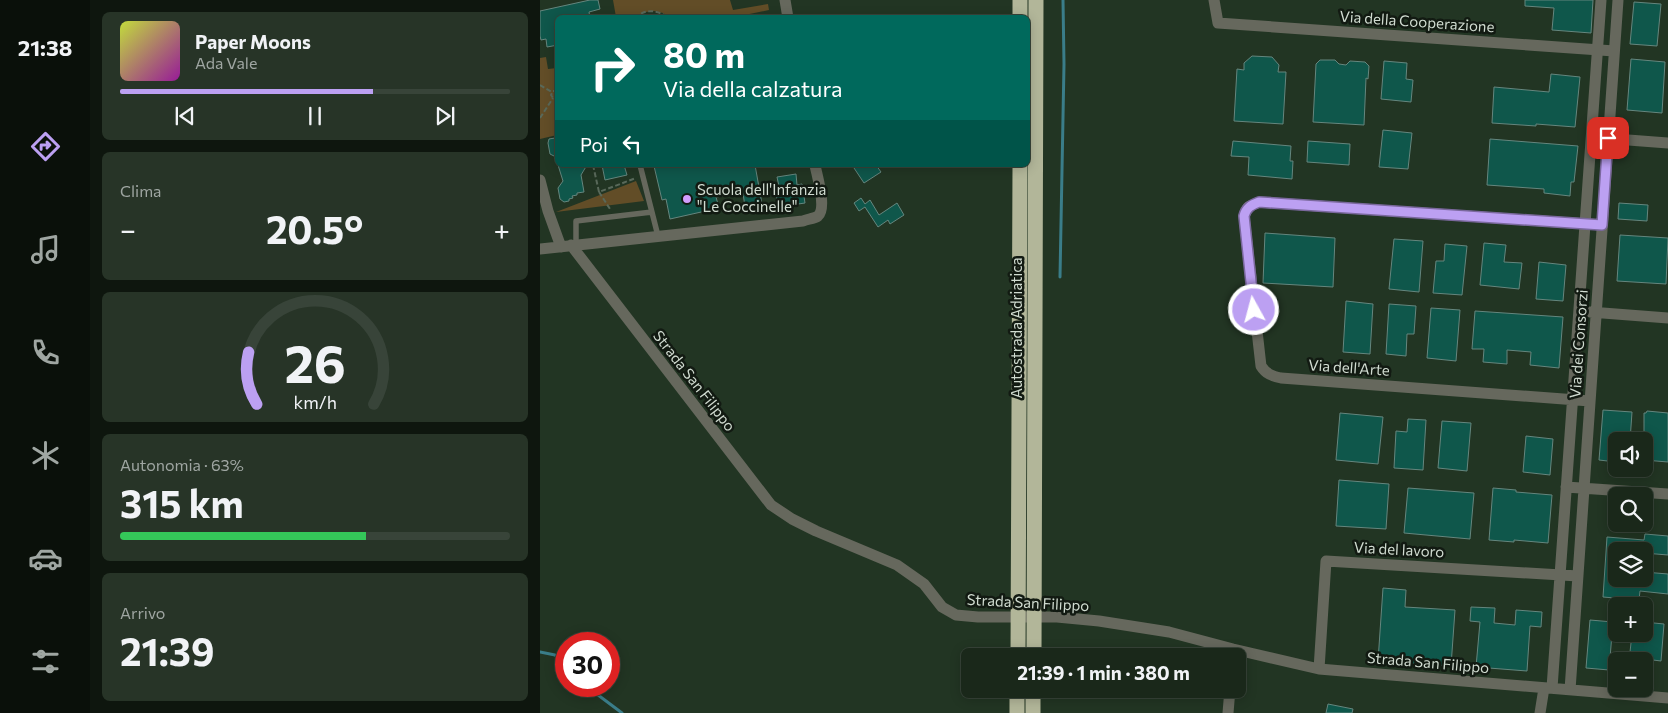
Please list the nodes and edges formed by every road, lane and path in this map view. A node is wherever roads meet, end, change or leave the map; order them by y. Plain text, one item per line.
1 (785, 0) edge
2 (1020, 0) edge
3 (1036, 0) edge
4 (1214, 0) edge
5 (1601, 0) edge
6 (1618, 0) edge
7 (640, 15) edge
8 (665, 15) edge
9 (788, 15) edge
10 (1020, 15) edge
11 (1598, 50) junction
12 (1614, 51) junction
13 (540, 85) edge
14 (552, 92) junction
15 (555, 92) edge
16 (553, 98) joint
17 (540, 118) edge
18 (1591, 137) junction
19 (1608, 138) junction
20 (1668, 143) edge
21 (593, 167) edge
22 (641, 167) edge
23 (815, 167) edge
24 (1020, 167) edge
25 (643, 175) junction
26 (540, 180) edge
27 (599, 192) junction
28 (652, 212) junction
29 (616, 216) junction
30 (1585, 224) junction
31 (1602, 225) junction
32 (658, 236) junction
33 (569, 246) junction
34 (540, 249) edge
35 (1578, 311) junction
36 (1596, 312) junction
37 (1668, 318) edge
38 (1572, 399) junction
39 (1590, 401) junction
40 (1566, 487) junction
41 (1584, 488) junction
42 (1668, 494) edge
43 (1560, 575) junction
44 (1578, 576) junction
45 (1018, 648) edge
46 (1034, 648) edge
47 (1217, 648) edge
48 (1246, 655) edge
49 (1319, 668) junction
50 (1548, 688) junction
51 (1570, 690) junction
52 (1017, 698) edge
53 (1034, 698) edge
54 (1229, 698) edge
55 (1668, 698) edge
56 (1016, 713) edge
57 (1033, 713) edge
58 (1228, 713) edge
59 (1540, 713) edge

1 - 9 street
2 - 10 highway
3 - 46 highway, Autostrada Adriatica
4 - 11 street, Via della Cooperazione
5 - 11 street, Via dei Consorzi
6 - 12 street, Via dei Consorzi
7 - 8 path
11 - 12 street, Via della Cooperazione
11 - 18 street, Via dei Consorzi
12 - 19 street, Via dei Consorzi
13 - 14 path
14 - 15 path
14 - 16 path
16 - 17 path
18 - 19 street
18 - 30 street, Via dei Consorzi
19 - 20 street
19 - 31 street, Via dei Consorzi
21 - 27 path
22 - 25 lane
23 - 32 street
24 - 45 highway, Autostrada Adriatica
25 - 27 path
25 - 28 lane
26 - 33 street, Strada San Filippo
27 - 29 path
28 - 29 lane
28 - 32 lane
29 - 33 lane
30 - 31 street
30 - 35 street, Via dei Consorzi
30 - 38 street, Via dell'Arte
31 - 36 street, Via dei Consorzi
32 - 33 street
33 - 34 street
33 - 47 street, Strada San Filippo
35 - 36 street
35 - 38 street, Via dei Consorzi
36 - 37 street
36 - 39 street, Via dei Consorzi
38 - 39 street, Via dell'Arte
38 - 40 street, Via dei Consorzi
39 - 41 street, Via dei Consorzi
40 - 41 street
40 - 43 street, Via dei Consorzi
41 - 42 street
41 - 44 street, Via dei Consorzi
43 - 44 street, Via del lavoro
43 - 49 street, Via del lavoro
43 - 50 street, Via dei Consorzi
44 - 51 street, Via dei Consorzi
48 - 49 street, Strada San Filippo
49 - 50 street, Strada San Filippo
50 - 51 street, Strada San Filippo
50 - 59 street, Via dei Consorzi
51 - 55 street, Strada San Filippo
52 - 56 highway
53 - 57 highway
54 - 58 street

